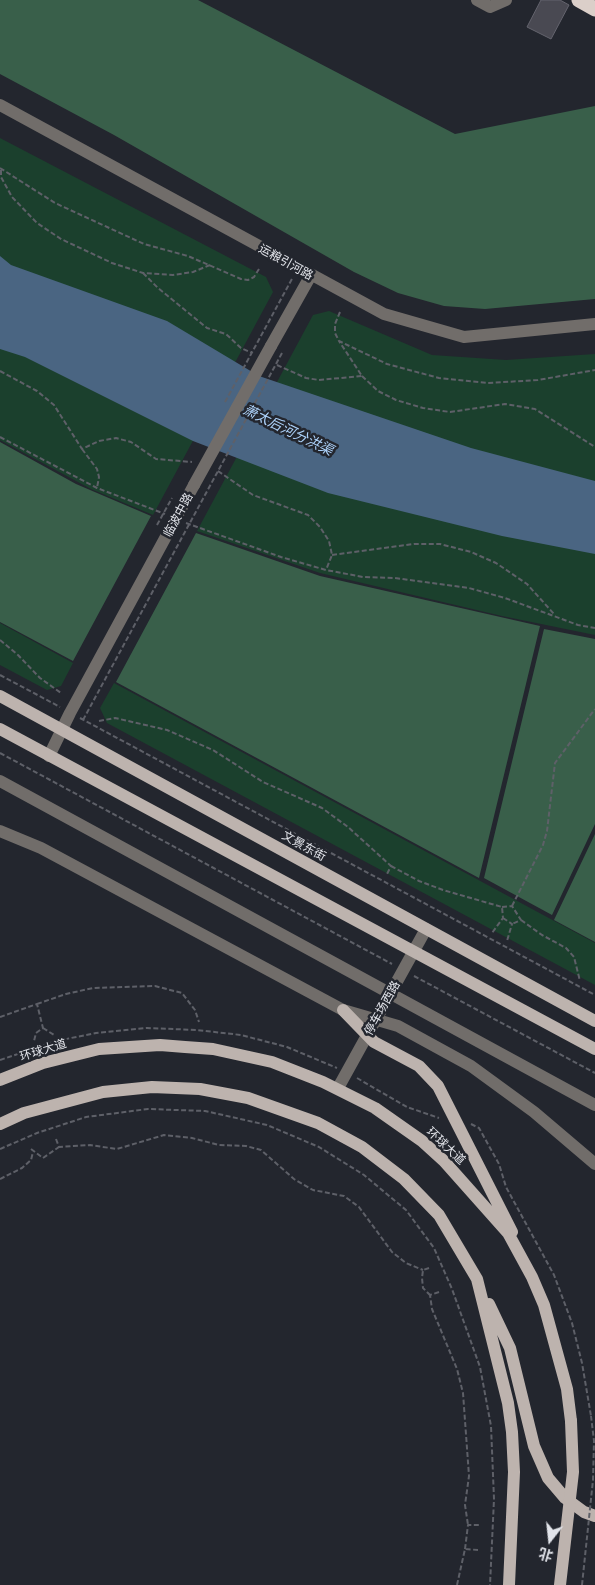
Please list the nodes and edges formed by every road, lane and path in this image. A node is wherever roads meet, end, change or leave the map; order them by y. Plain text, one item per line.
1 (477, 0) edge
2 (506, 0) edge
3 (579, 0) edge
4 (595, 9) edge
5 (0, 105) edge
6 (0, 168) edge
7 (210, 265) junction
8 (259, 269) dead end
9 (311, 275) junction
10 (340, 312) dead end
11 (595, 324) edge
12 (283, 351) dead end
13 (595, 370) edge
14 (0, 371) edge
15 (362, 376) dead end
16 (0, 437) edge
17 (595, 448) edge
18 (82, 449) junction
19 (199, 463) dead end
20 (216, 469) dead end
21 (97, 488) junction
22 (177, 519) junction
23 (189, 524) junction
24 (332, 555) junction
25 (326, 570) junction
26 (555, 616) junction
27 (595, 628) edge
28 (0, 640) edge
29 (0, 675) edge
30 (61, 693) dead end
31 (0, 696) edge
32 (595, 709) edge
33 (70, 713) junction
34 (83, 720) junction
35 (99, 721) dead end
36 (0, 729) edge
37 (62, 729) junction
38 (0, 753) edge
39 (49, 756) junction
40 (0, 781) edge
41 (0, 831) edge
42 (391, 866) junction
43 (386, 876) dead end
44 (512, 906) junction
45 (502, 907) junction
46 (503, 918) junction
47 (521, 920) junction
48 (512, 924) junction
49 (426, 929) junction
50 (492, 933) dead end
51 (507, 941) dead end
52 (413, 952) junction
53 (403, 970) junction
54 (580, 980) dead end
55 (390, 993) junction
56 (595, 995) edge
57 (37, 1004) junction
58 (343, 1010) junction
59 (0, 1017) edge
60 (376, 1020) junction
61 (595, 1021) edge
62 (199, 1022) dead end
63 (43, 1028) junction
64 (54, 1035) dead end
65 (367, 1035) junction
66 (34, 1040) dead end
67 (595, 1049) edge
68 (595, 1073) edge
69 (0, 1080) edge
70 (338, 1088) junction
71 (595, 1105) edge
72 (0, 1124) edge
73 (56, 1139) dead end
74 (59, 1146) junction
75 (31, 1148) dead end
76 (0, 1149) edge
77 (33, 1152) junction
78 (595, 1164) edge
79 (0, 1179) edge
80 (519, 1251) junction
81 (429, 1268) dead end
82 (423, 1270) junction
83 (477, 1279) junction
84 (438, 1292) dead end
85 (430, 1295) junction
86 (591, 1416) dead end
87 (595, 1516) edge
88 (468, 1525) junction
89 (480, 1525) dead end
90 (465, 1550) junction
91 (478, 1550) dead end
92 (457, 1585) edge
93 (490, 1585) edge
94 (509, 1585) edge
95 (560, 1585) edge
96 (582, 1585) edge

1 - 2 street
3 - 4 highway
5 - 9 street, 运粮引河路
6 - 7 path
6 - 7 path
7 - 8 path
9 - 11 street, 运粮引河路
9 - 22 street, 临波中路, bridge
10 - 13 path
12 - 23 path, 临波中路
14 - 18 path
15 - 17 path
16 - 21 path
18 - 19 path
18 - 21 path
20 - 24 path
21 - 22 path
22 - 23 path
22 - 33 street, 临波中路
23 - 25 path
23 - 34 path, 临波中路
24 - 25 path
24 - 26 path
25 - 26 path
26 - 27 path
28 - 30 path
29 - 33 path
31 - 37 main road, 文景东街
32 - 44 path
33 - 34 path
33 - 37 street, 临波中路
34 - 56 path
35 - 42 path
36 - 39 main road
37 - 39 street, 临波中路
37 - 49 main road, 文景东街
38 - 53 path
39 - 52 main road
40 - 55 street
41 - 58 street
42 - 43 path
42 - 45 path
44 - 45 path
44 - 47 path
45 - 46 path
46 - 48 path
46 - 50 path
47 - 48 path
47 - 54 path
48 - 51 path
49 - 52 street, 停车场西路
49 - 61 main road, 文景东街
52 - 53 street, 停车场西路
52 - 67 main road
53 - 55 street, 停车场西路
53 - 68 path
55 - 60 street, 停车场西路
55 - 71 street
57 - 59 path
57 - 62 path
57 - 63 path
58 - 60 street
58 - 65 main road
60 - 65 street, 停车场西路
60 - 78 street
63 - 64 path
63 - 66 path
65 - 70 street, 停车场西路
65 - 80 main road
69 - 70 main road, 环球大道
70 - 80 main road, 环球大道
72 - 83 main road
73 - 74 path
74 - 77 path
74 - 82 path
75 - 77 path
76 - 93 path
77 - 79 path
80 - 95 main road, 环球大道, bridge
81 - 82 path
82 - 85 path
83 - 87 main road
83 - 94 main road
84 - 85 path
85 - 88 path
86 - 96 path, bridge
88 - 89 path
88 - 90 path
90 - 91 path
90 - 92 path

